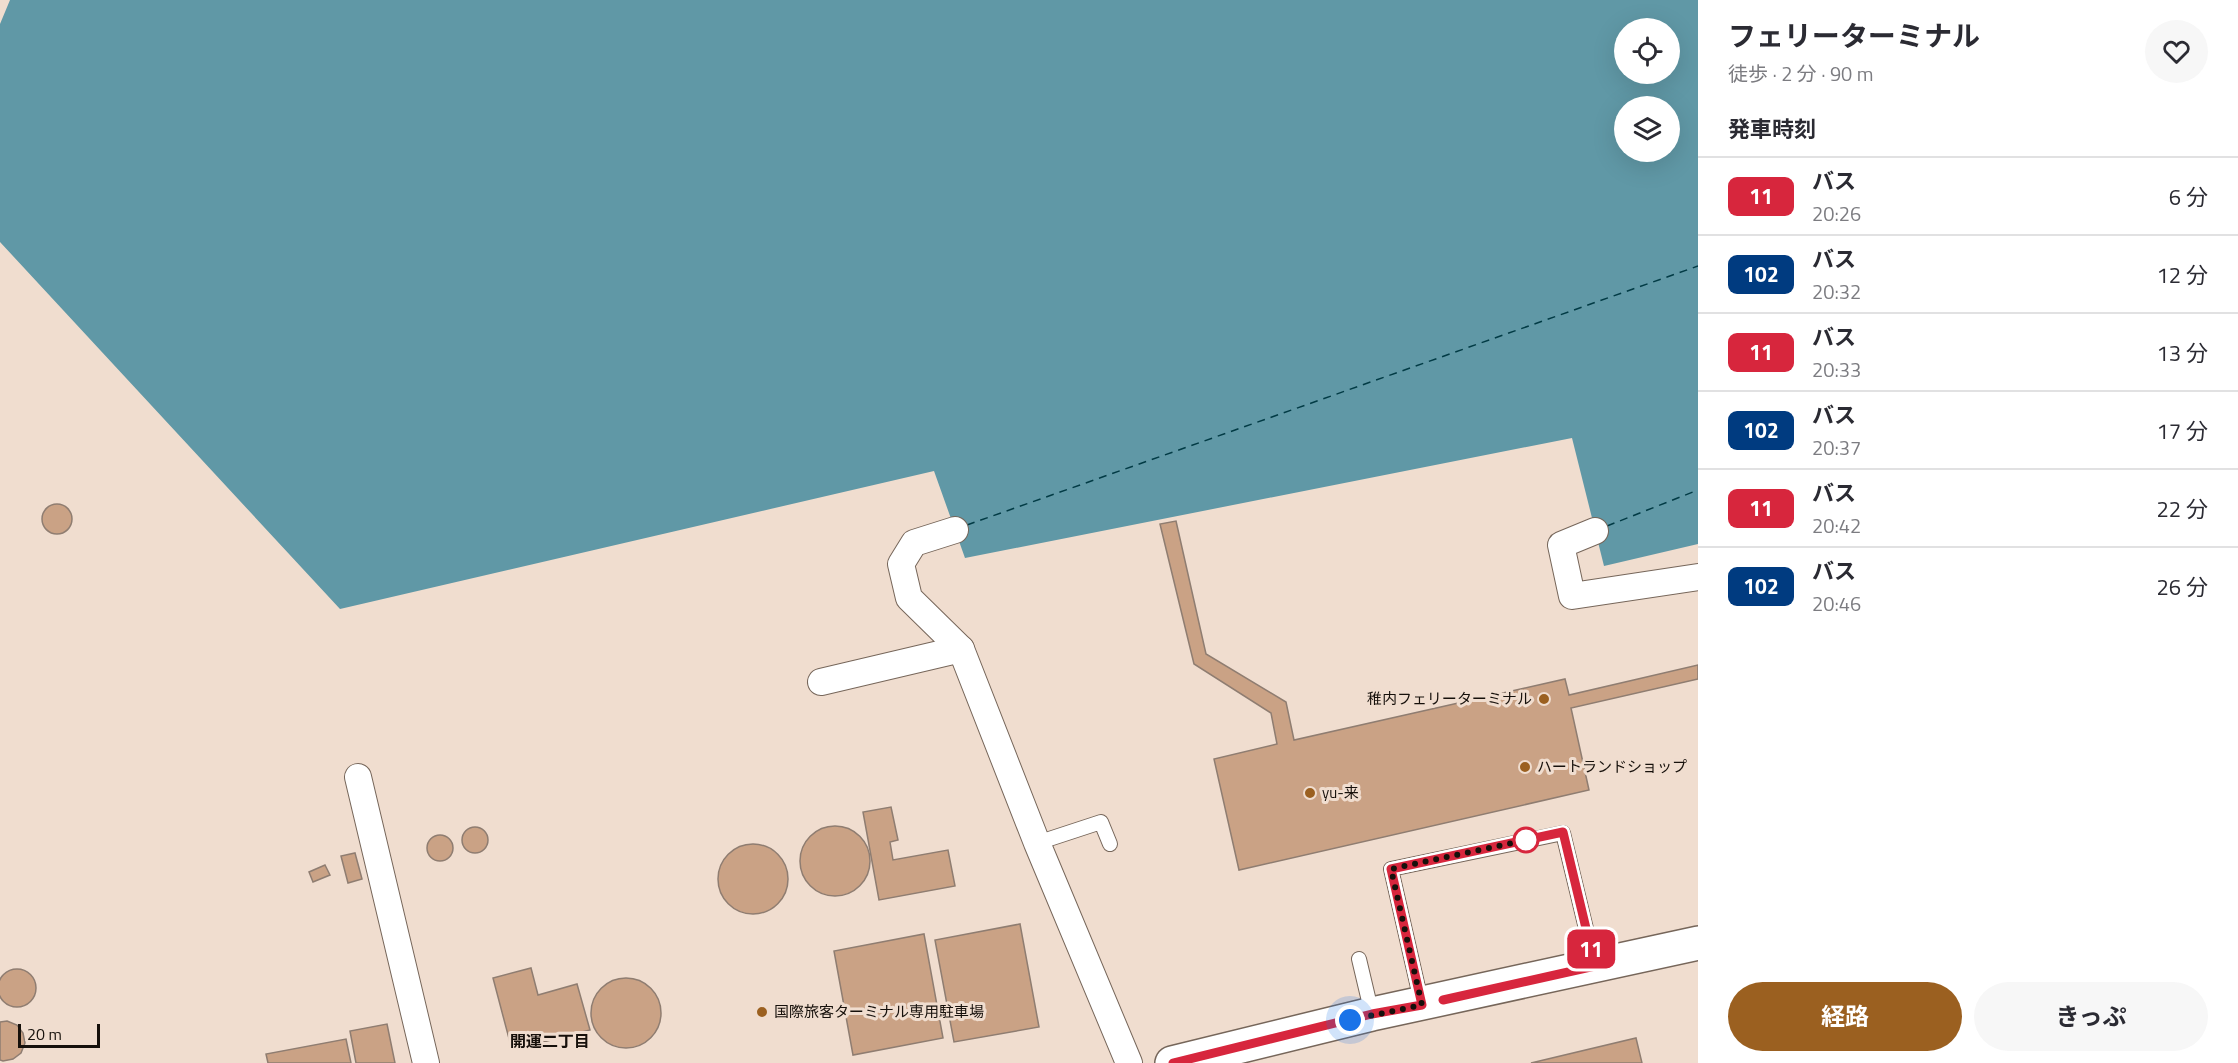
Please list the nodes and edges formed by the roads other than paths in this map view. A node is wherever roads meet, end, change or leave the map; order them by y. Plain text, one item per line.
1 (955, 530) dead end
2 (1595, 531) dead end
3 (1698, 577) edge
4 (961, 649) junction
5 (821, 682) dead end
6 (358, 777) dead end
7 (1037, 843) junction
8 (1110, 844) dead end
9 (1698, 943) edge
10 (1359, 959) dead end
11 (1595, 966) junction
12 (1422, 1005) junction
13 (1372, 1014) junction
14 (426, 1063) edge
15 (1129, 1063) edge
16 (1172, 1063) edge

1 - 4 street
2 - 3 street
4 - 5 street
4 - 7 street
6 - 14 street
7 - 8 lane
7 - 15 street
9 - 11 street
10 - 13 lane
11 - 12 street
11 - 12 lane
12 - 13 street
13 - 16 street

